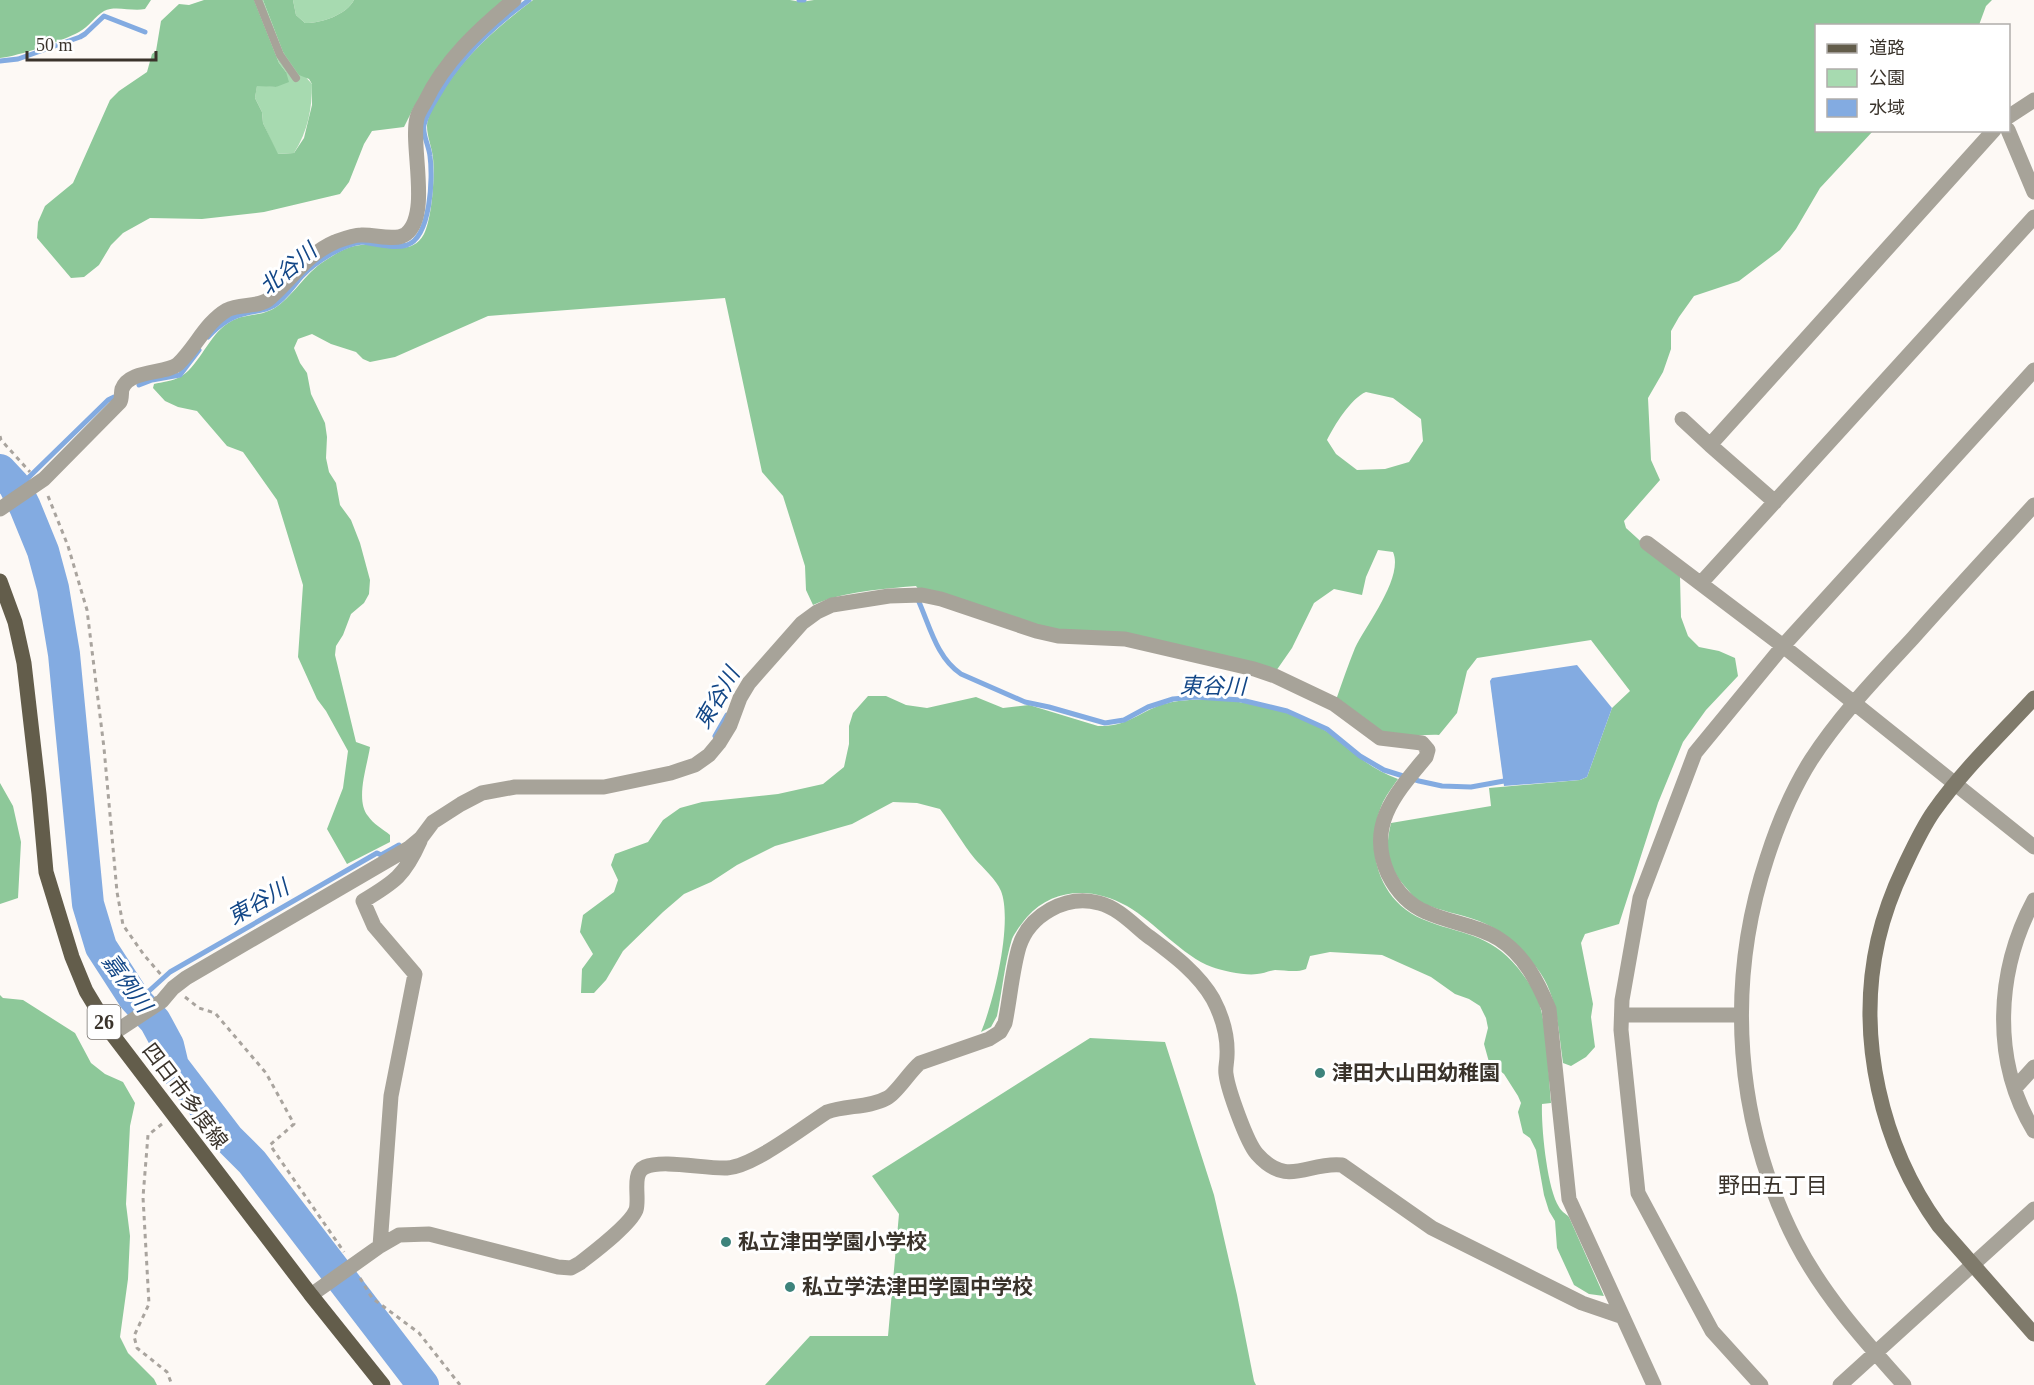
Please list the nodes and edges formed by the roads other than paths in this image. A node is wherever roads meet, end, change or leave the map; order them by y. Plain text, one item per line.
1 (258, 0) edge
2 (514, 0) edge
3 (296, 78) dead end
4 (2034, 100) edge
5 (2010, 116) edge
6 (1992, 132) edge
7 (2009, 132) edge
8 (2034, 192) edge
9 (2034, 217) edge
10 (2034, 370) edge
11 (1682, 419) dead end
12 (1710, 445) junction
13 (1774, 502) junction
14 (2034, 505) edge
15 (0, 509) edge
16 (1647, 543) dead end
17 (0, 581) edge
18 (1701, 583) junction
19 (1783, 646) junction
20 (2034, 698) edge
21 (1853, 703) junction
22 (1954, 784) junction
23 (421, 838) junction
24 (2034, 847) edge
25 (2034, 900) edge
26 (1622, 1015) junction
27 (1740, 1015) junction
28 (112, 1034) junction
29 (2034, 1067) edge
30 (2015, 1088) junction
31 (2034, 1131) edge
32 (2034, 1209) edge
33 (380, 1246) junction
34 (1973, 1266) junction
35 (317, 1290) junction
36 (1623, 1317) junction
37 (2034, 1334) edge
38 (1876, 1353) junction
39 (383, 1385) edge
40 (1654, 1385) edge
41 (1761, 1385) edge
42 (1840, 1385) edge
43 (1904, 1385) edge

1 - 3 lane
2 - 15 street
4 - 5 street
6 - 12 street
7 - 8 street
9 - 13 street
10 - 19 street
11 - 12 street
12 - 13 street
13 - 18 street
14 - 21 street
16 - 18 street
17 - 28 main road, 四日市多度線 / 26
18 - 19 street
19 - 21 street
19 - 26 street
20 - 22 street
21 - 22 street
21 - 27 street
22 - 24 street
22 - 34 street
23 - 28 street
23 - 33 street
23 - 36 street
25 - 30 street
26 - 27 street
26 - 41 street
27 - 38 street
28 - 35 main road, 四日市多度線 / 26
29 - 30 street
30 - 31 street
32 - 34 street
33 - 35 street
33 - 36 street
34 - 37 street
34 - 38 street
35 - 39 main road, 四日市多度線 / 26
36 - 40 street
38 - 42 street
38 - 43 street

